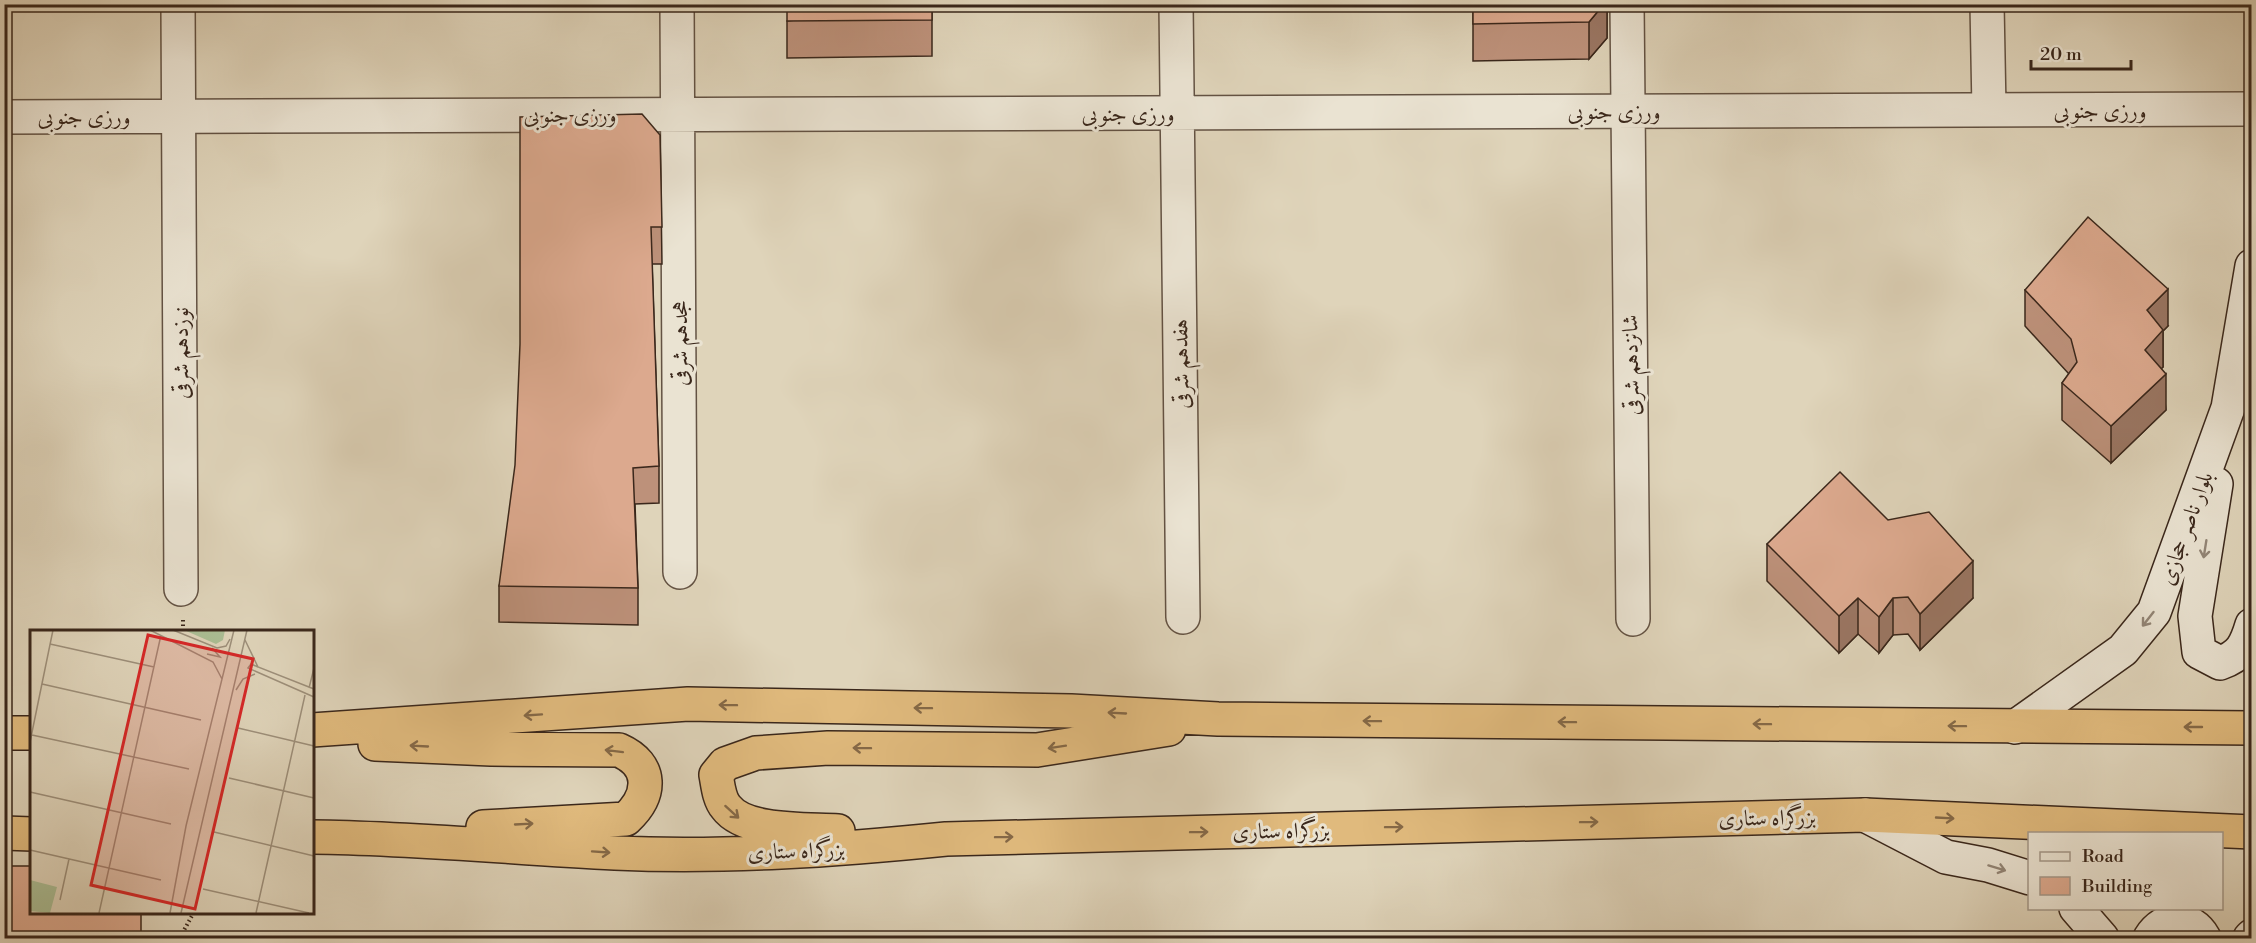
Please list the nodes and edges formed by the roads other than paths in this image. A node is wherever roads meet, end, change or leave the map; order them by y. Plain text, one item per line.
1 (178, 4) edge
2 (677, 4) edge
3 (1176, 4) edge
4 (1627, 4) edge
5 (1987, 4) edge
6 (2252, 109) edge
7 (1989, 110) junction
8 (1627, 111) junction
9 (1177, 112) junction
10 (678, 114) junction
11 (178, 116) junction
12 (4, 117) edge
13 (2252, 266) edge
14 (2228, 408) junction
15 (680, 572) dead end
16 (181, 589) dead end
17 (1183, 616) dead end
18 (1633, 619) dead end
19 (2252, 625) edge
20 (1218, 719) junction
21 (2015, 727) junction
22 (2252, 728) edge
23 (314, 730) edge
24 (4, 733) edge
25 (30, 733) edge
26 (314, 737) edge
27 (1866, 815) junction
28 (2252, 832) edge
29 (4, 833) edge
30 (30, 834) edge
31 (314, 837) edge
32 (382, 837) junction
33 (946, 839) junction
34 (2028, 877) edge
35 (2077, 910) edge
36 (2102, 939) edge
37 (2150, 939) edge
38 (2204, 939) edge

1 - 11 street, نوزدهم شرقی
2 - 10 street, هجدهم شرقی
3 - 9 street, هفدهم شرقی
4 - 8 street, شانزدهم شرقی
5 - 7 street
6 - 7 street, ورزی جنوبی
7 - 8 street, ورزی جنوبی
8 - 9 street, ورزی جنوبی
8 - 18 street, شانزدهم شرقی
9 - 10 street, ورزی جنوبی
9 - 17 street, هفدهم شرقی
10 - 11 street, ورزی جنوبی
10 - 15 street, هجدهم شرقی
11 - 12 street, ورزی جنوبی
11 - 16 street, نوزدهم شرقی
13 - 14 street, بلوار ناصر حجازی
14 -> 19 street
14 -> 21 street, بلوار ناصر حجازی
21 -> 20 highway
20 -> 23 highway
20 -> 33 highway
22 -> 21 highway
24 - 25 highway
32 -> 26 highway
27 -> 28 highway, بزرگراه ستاری
33 -> 27 highway, بزرگراه ستاری
27 -> 34 street
29 - 30 highway
31 - 32 highway, بزرگراه ستاری
32 -> 33 highway, بزرگراه ستاری
35 - 36 street
37 - 38 street

